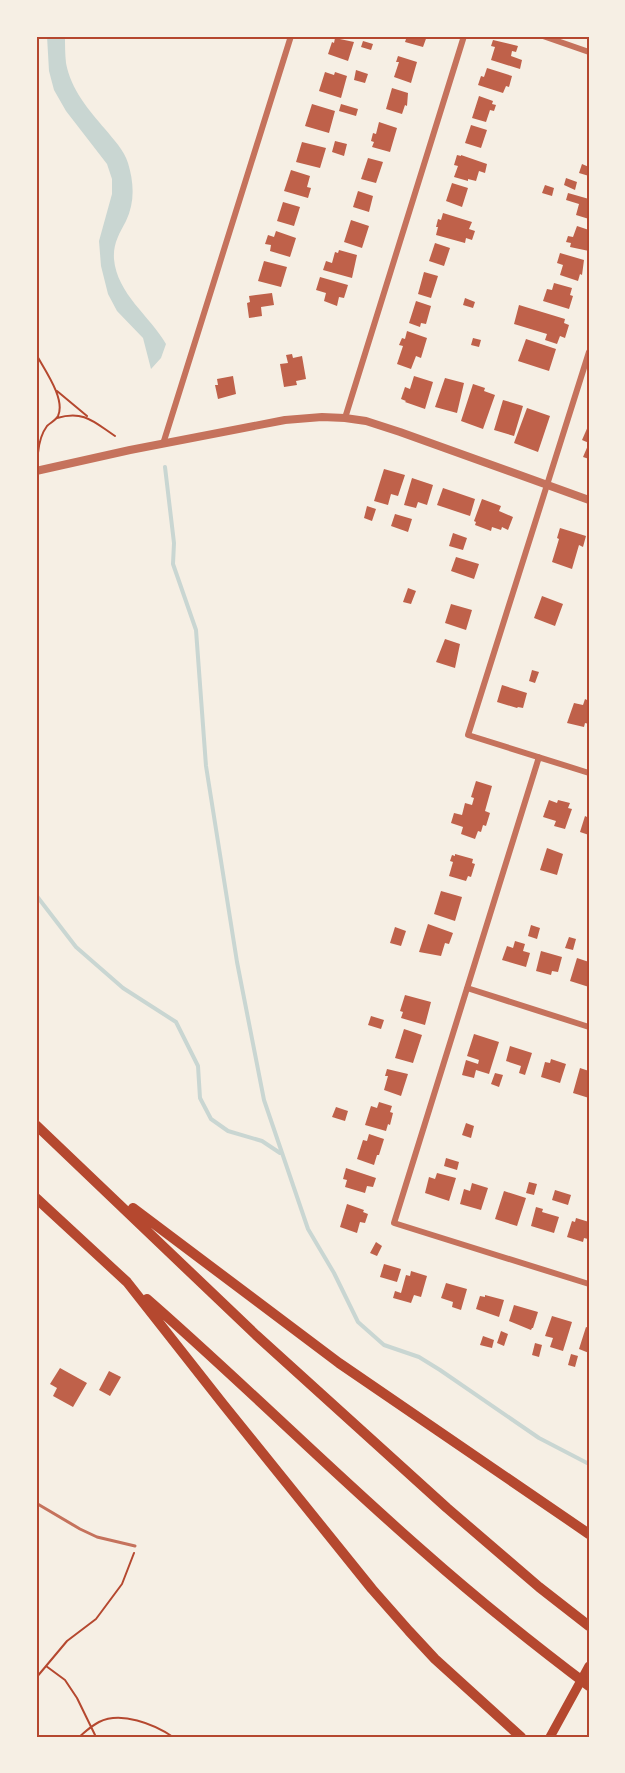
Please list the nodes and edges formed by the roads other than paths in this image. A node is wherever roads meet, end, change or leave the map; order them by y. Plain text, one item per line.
1 (291, 36) edge
2 (464, 36) edge
3 (543, 36) edge
4 (589, 52) edge
5 (589, 352) edge
6 (345, 418) junction
7 (163, 444) junction
8 (36, 471) edge
9 (547, 485) junction
10 (589, 500) edge
11 (539, 757) junction
12 (589, 773) edge
13 (467, 988) junction
14 (589, 1027) edge
15 (36, 1125) edge
16 (90, 1175) junction
17 (36, 1198) edge
18 (127, 1282) junction
19 (589, 1284) edge
20 (36, 1503) edge
21 (589, 1534) edge
22 (135, 1546) road end
23 (589, 1626) edge
24 (589, 1666) edge
25 (589, 1686) edge
26 (521, 1737) edge
27 (550, 1737) edge

1 - 7 street
2 - 6 street
3 - 4 street
5 - 9 street
6 - 7 street
6 - 9 street
7 - 8 street
9 - 10 street
9 - 11 street
11 - 12 street
11 - 13 street
13 - 14 street
13 - 19 street
15 - 16 highway
16 - 21 highway
16 - 23 highway
17 - 18 highway
18 - 25 highway
18 - 26 highway
20 - 22 lane
24 - 27 main road

